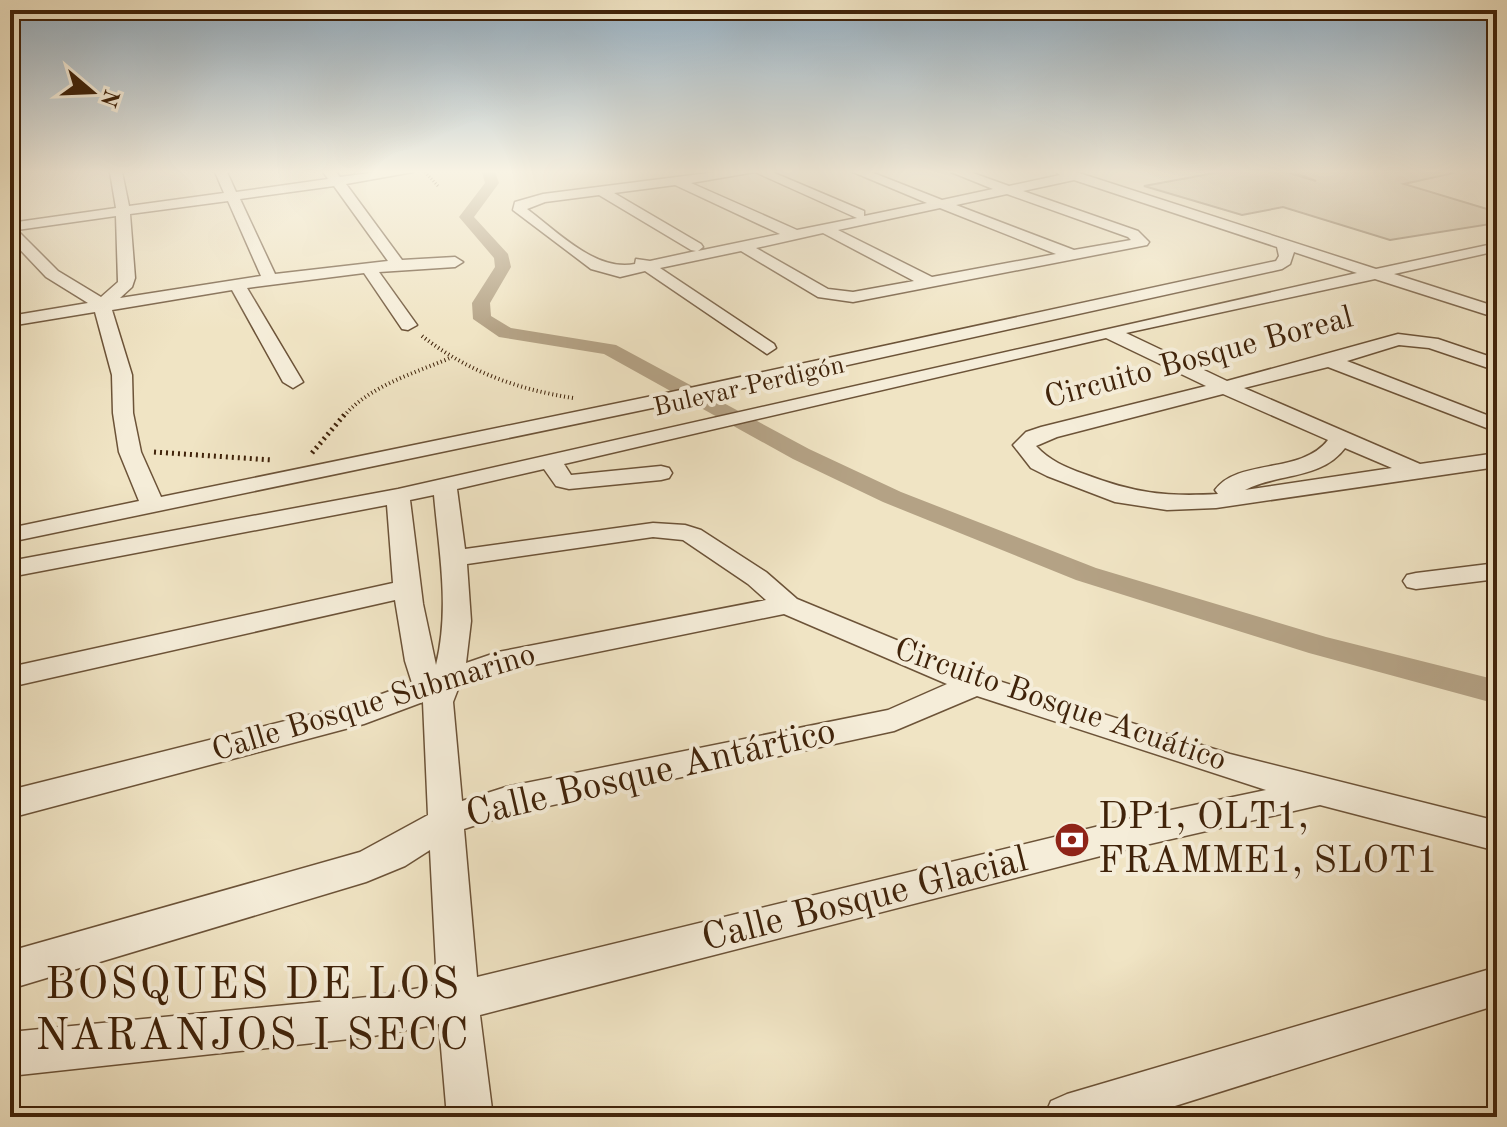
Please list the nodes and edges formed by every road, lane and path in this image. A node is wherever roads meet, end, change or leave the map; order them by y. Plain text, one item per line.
1 (39, 225) edge
2 (124, 225) edge
3 (244, 225) edge
4 (371, 225) edge
5 (542, 225) edge
6 (658, 225) edge
7 (773, 225) edge
8 (818, 225) edge
9 (842, 225) edge
10 (994, 225) edge
11 (1106, 225) edge
12 (1224, 225) edge
13 (10, 229) edge
14 (825, 229) junction
15 (789, 232) junction
16 (1284, 244) junction
17 (743, 246) junction
18 (696, 247) junction
19 (1497, 247) edge
20 (1075, 256) junction
21 (1334, 261) junction
22 (455, 262) dead end
23 (644, 264) junction
24 (1282, 264) junction
25 (398, 265) junction
26 (369, 269) junction
27 (1373, 274) junction
28 (270, 279) junction
29 (929, 282) junction
30 (237, 284) junction
31 (102, 305) junction
32 (1492, 308) edge
33 (10, 321) edge
34 (408, 325) joint
35 (1108, 332) junction
36 (941, 336) junction
37 (767, 348) dead end
38 (450, 358) junction
39 (1329, 361) junction
40 (979, 362) junction
41 (1497, 365) edge
42 (293, 382) dead end
43 (1224, 387) junction
44 (582, 399) dead end
45 (616, 408) junction
46 (1497, 426) edge
47 (1342, 437) junction
48 (636, 442) junction
49 (130, 452) junction
50 (305, 456) dead end
51 (278, 460) dead end
52 (1497, 460) edge
53 (550, 461) junction
54 (661, 473) dead end
55 (1421, 473) junction
56 (445, 486) junction
57 (398, 496) junction
58 (1216, 501) junction
59 (153, 505) junction
60 (10, 535) edge
61 (455, 558) junction
62 (10, 569) edge
63 (1497, 571) edge
64 (1416, 581) dead end
65 (409, 588) junction
66 (787, 605) junction
67 (10, 677) edge
68 (975, 684) junction
69 (438, 690) junction
70 (1320, 792) junction
71 (10, 804) edge
72 (448, 820) junction
73 (1497, 836) edge
74 (10, 970) edge
75 (1497, 986) edge
76 (458, 1001) junction
77 (10, 1054) edge
78 (470, 1117) edge
79 (1067, 1117) edge

1 - 13 street
2 - 31 street
3 - 28 street
4 - 25 street
5 - 23 street
6 - 18 street
7 - 15 street
8 - 15 street
9 - 14 street
10 - 20 street
11 - 20 street
12 - 16 street
13 - 31 street
14 - 15 street
14 - 29 street
15 - 17 street
15 - 18 street
16 - 21 street
16 - 24 street
17 - 23 street
17 - 29 street
18 - 23 street
19 - 27 street, Bulevar Perdigón
20 - 29 street
21 - 24 street
21 - 27 street
22 - 25 street
23 - 37 street
24 - 36 street
25 - 26 street
26 - 28 street
26 - 34 street
27 - 32 street
27 - 35 street, Bulevar Perdigón
28 - 30 street
30 - 31 street
30 - 42 street
31 - 33 street
31 - 49 street
34 - 38 path
35 - 40 street, Bulevar Perdigón
35 - 43 street
36 - 40 street
36 - 45 street
38 - 44 path
38 - 50 path
39 - 41 street, Circuito Bosque Boreal
39 - 43 street, Circuito Bosque Boreal
39 - 46 street
40 - 48 street, Bulevar Perdigón
43 - 47 street
43 - 58 street, Circuito Bosque Boreal
45 - 48 street
45 - 59 street
47 - 55 street
47 - 58 street
48 - 53 street, Bulevar Perdigón
49 - 51 path
49 - 59 street
52 - 55 street, Circuito Bosque Boreal
53 - 54 street
53 - 56 street, Bulevar Perdigón
55 - 58 street, Circuito Bosque Boreal
56 - 57 street, Bulevar Perdigón
56 - 61 street
57 - 62 street, Bulevar Perdigón
57 - 65 street
59 - 60 street
61 - 66 street, Circuito Bosque Acuático
61 - 69 street
63 - 64 street
65 - 67 street
65 - 69 street
66 - 68 street, Circuito Bosque Acuático
66 - 69 street, Calle Bosque Submarino
68 - 70 street, Circuito Bosque Acuático
68 - 72 street, Calle Bosque Antártico
69 - 71 street, Calle Bosque Submarino
69 - 72 street
70 - 73 street, Circuito Bosque Acuático
70 - 76 street, Calle Bosque Glacial
72 - 74 street, Calle Bosque Antártico
72 - 76 street
75 - 79 street
76 - 77 street
76 - 78 street

